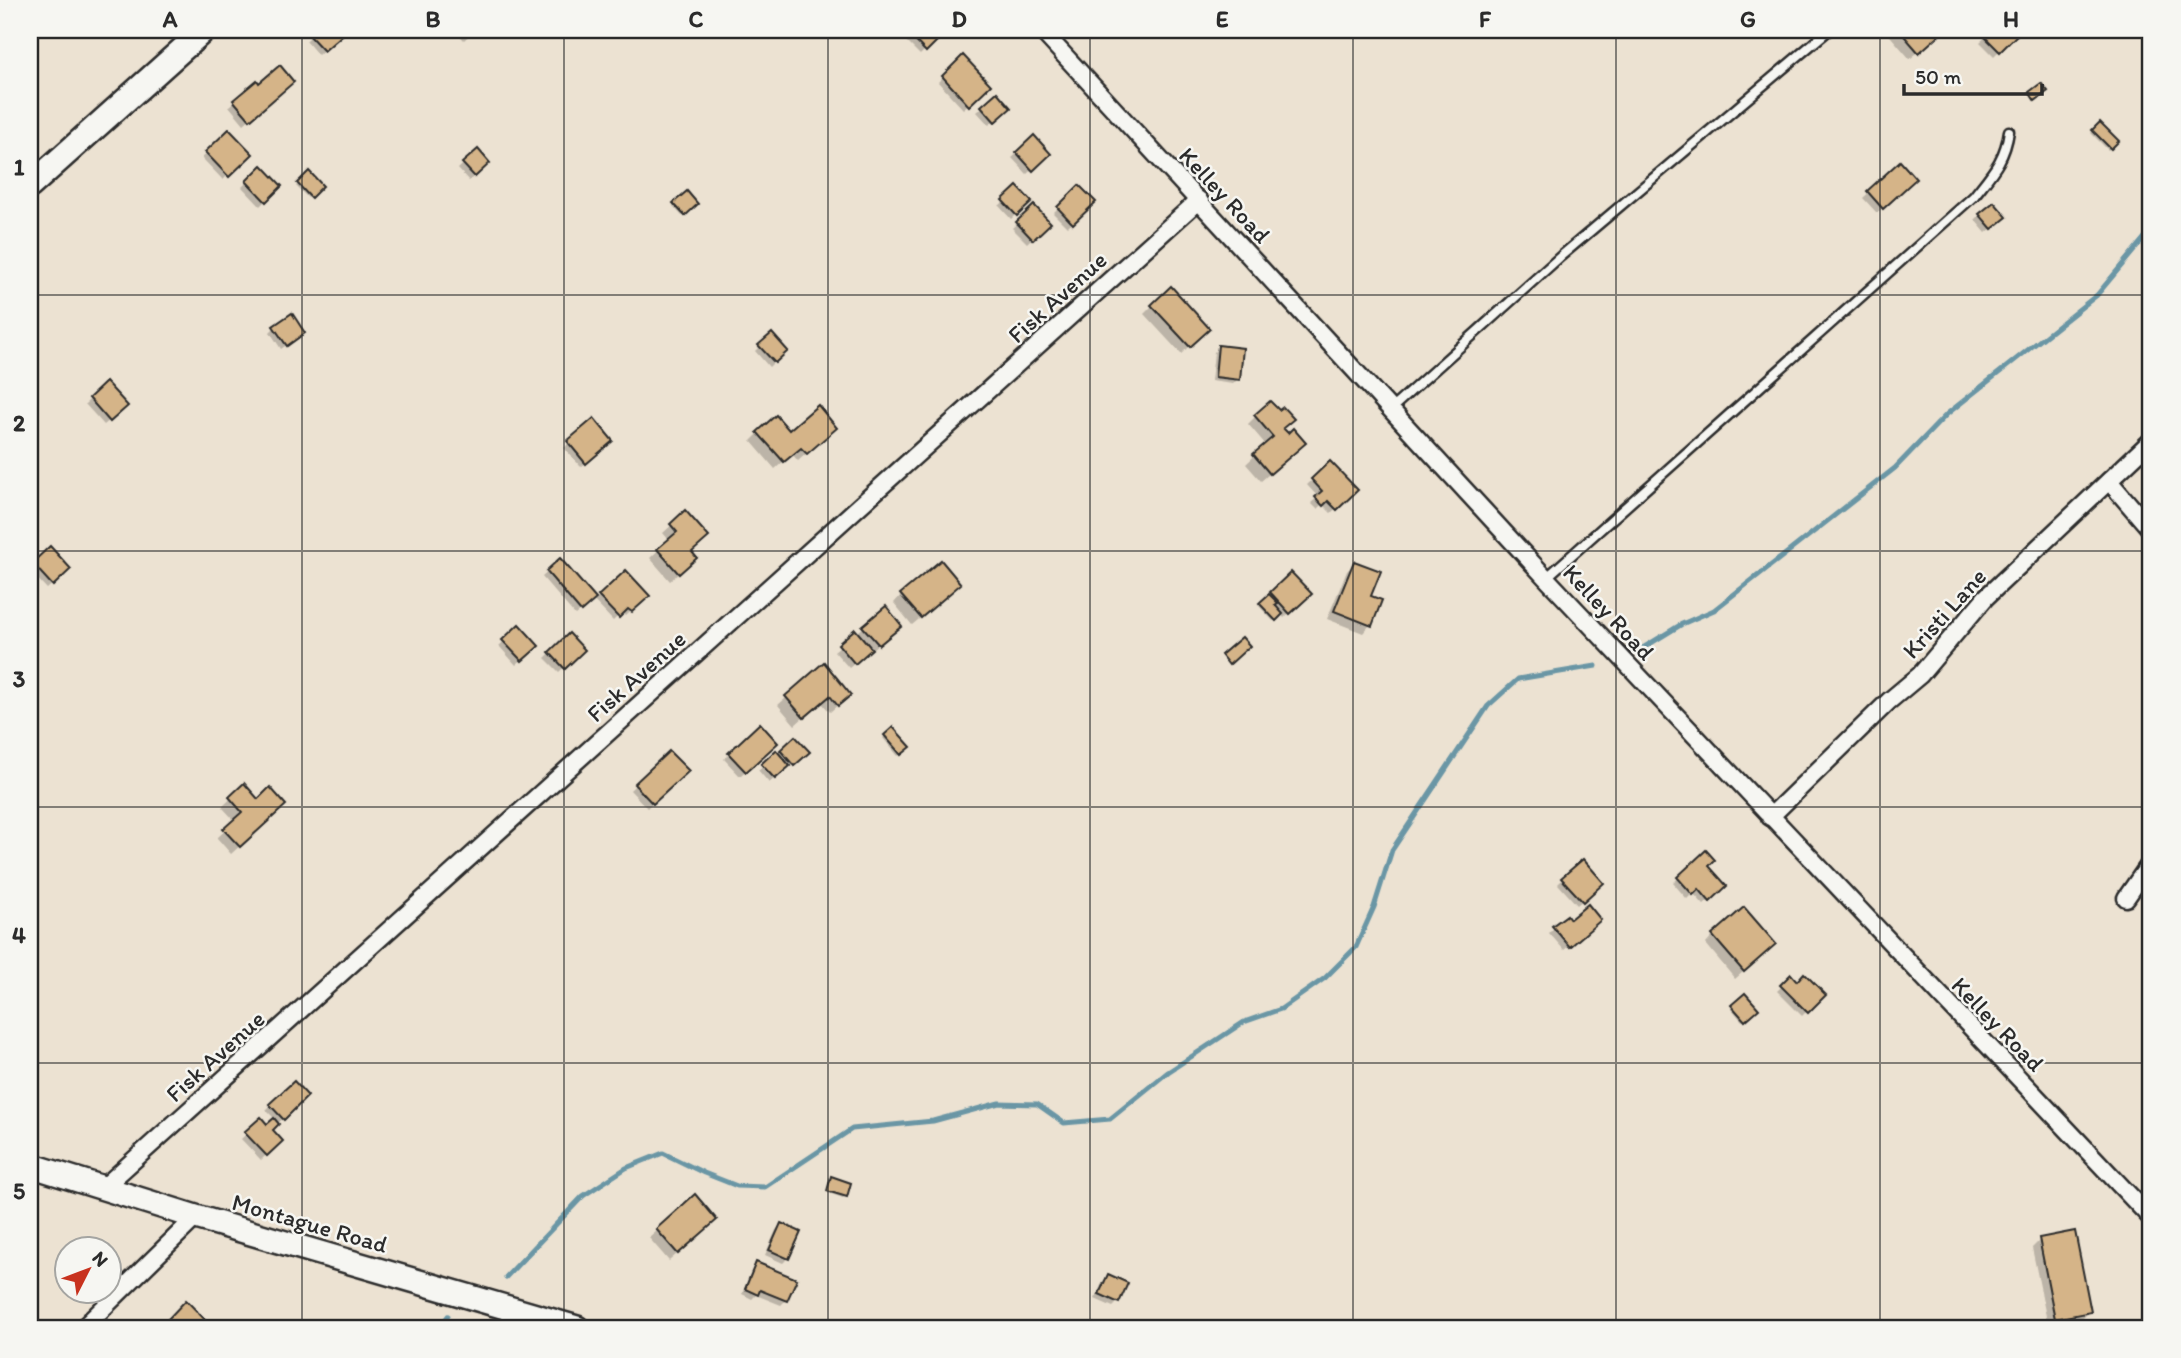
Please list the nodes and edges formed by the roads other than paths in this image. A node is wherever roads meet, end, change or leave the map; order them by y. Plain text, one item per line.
1 (204, 30) edge
2 (1041, 30) edge
3 (1829, 30) edge
4 (2009, 131) dead end
5 (30, 186) edge
6 (1199, 200) junction
7 (1391, 409) junction
8 (2151, 440) edge
9 (2109, 481) junction
10 (2151, 530) edge
11 (1546, 578) junction
12 (1770, 817) junction
13 (2151, 862) edge
14 (2126, 898) dead end
15 (30, 1165) edge
16 (104, 1187) junction
17 (196, 1217) junction
18 (2151, 1218) edge
19 (83, 1328) edge
20 (577, 1328) edge

1 - 5 main road
2 - 6 street, Kelley Road
3 - 7 lane
4 - 11 lane
6 - 7 street, Kelley Road
6 - 16 street, Fisk Avenue
7 - 11 street, Kelley Road
8 - 9 street, Kristi Lane
9 - 10 street
9 - 12 street, Kristi Lane
11 - 12 street, Kelley Road
12 - 18 street, Kelley Road
13 - 14 street
15 - 16 main road, Montague Road
16 - 17 main road, Montague Road
17 - 19 street
17 - 20 main road, Montague Road

